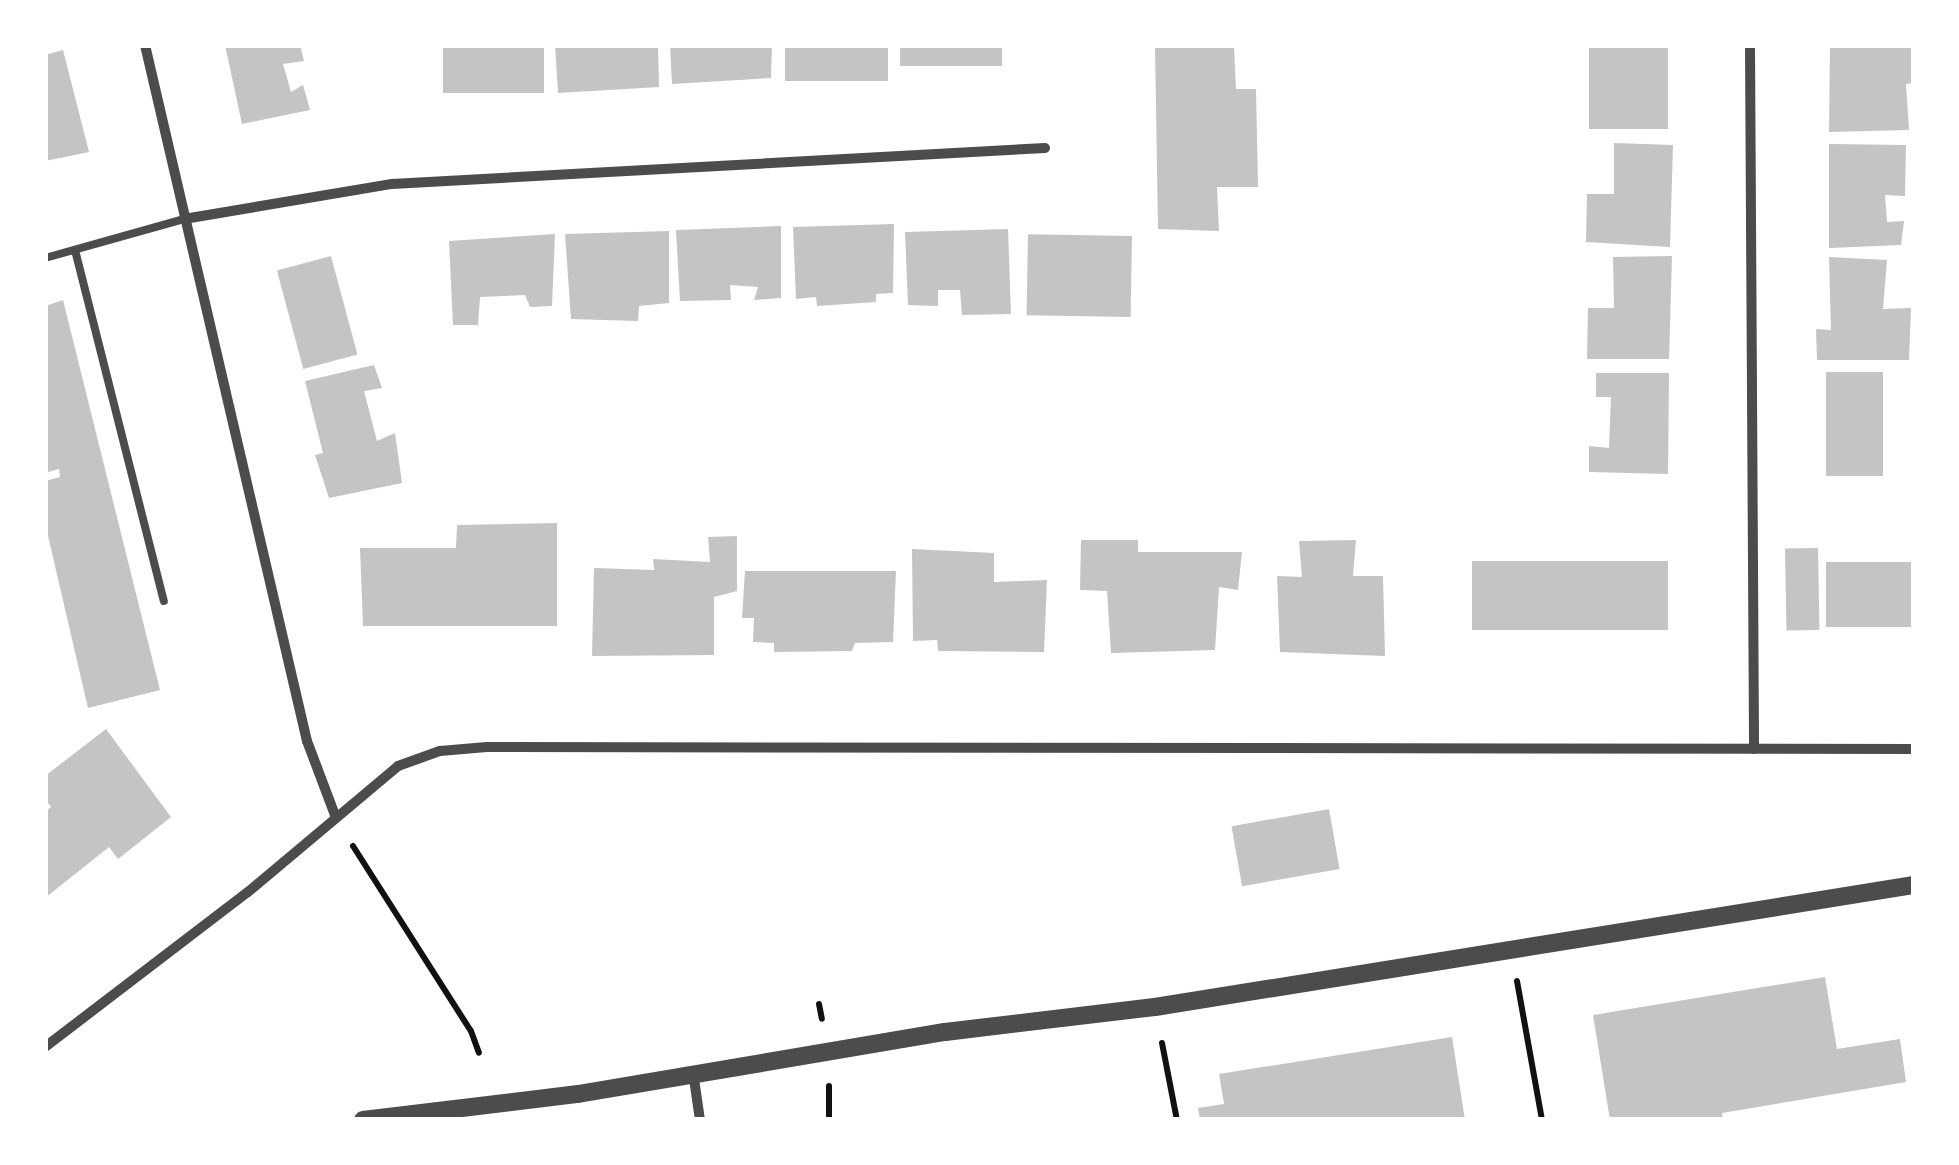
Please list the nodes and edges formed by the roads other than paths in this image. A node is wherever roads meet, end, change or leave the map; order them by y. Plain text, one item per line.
1 (145, 45) edge
2 (1750, 45) edge
3 (1046, 148) dead end
4 (184, 219) junction
5 (75, 250) junction
6 (45, 258) edge
7 (164, 601) dead end
8 (1754, 749) junction
9 (1914, 749) edge
10 (335, 815) junction
11 (1914, 885) edge
12 (45, 1047) edge
13 (693, 1072) junction
14 (364, 1120) edge
15 (700, 1120) edge

1 - 4 street
2 - 8 street
3 - 4 street
4 - 5 lane
4 - 10 street
5 - 6 lane
5 - 7 lane
8 - 9 street
8 - 10 street
10 - 12 street
11 - 13 street
13 - 14 street
13 - 15 street

